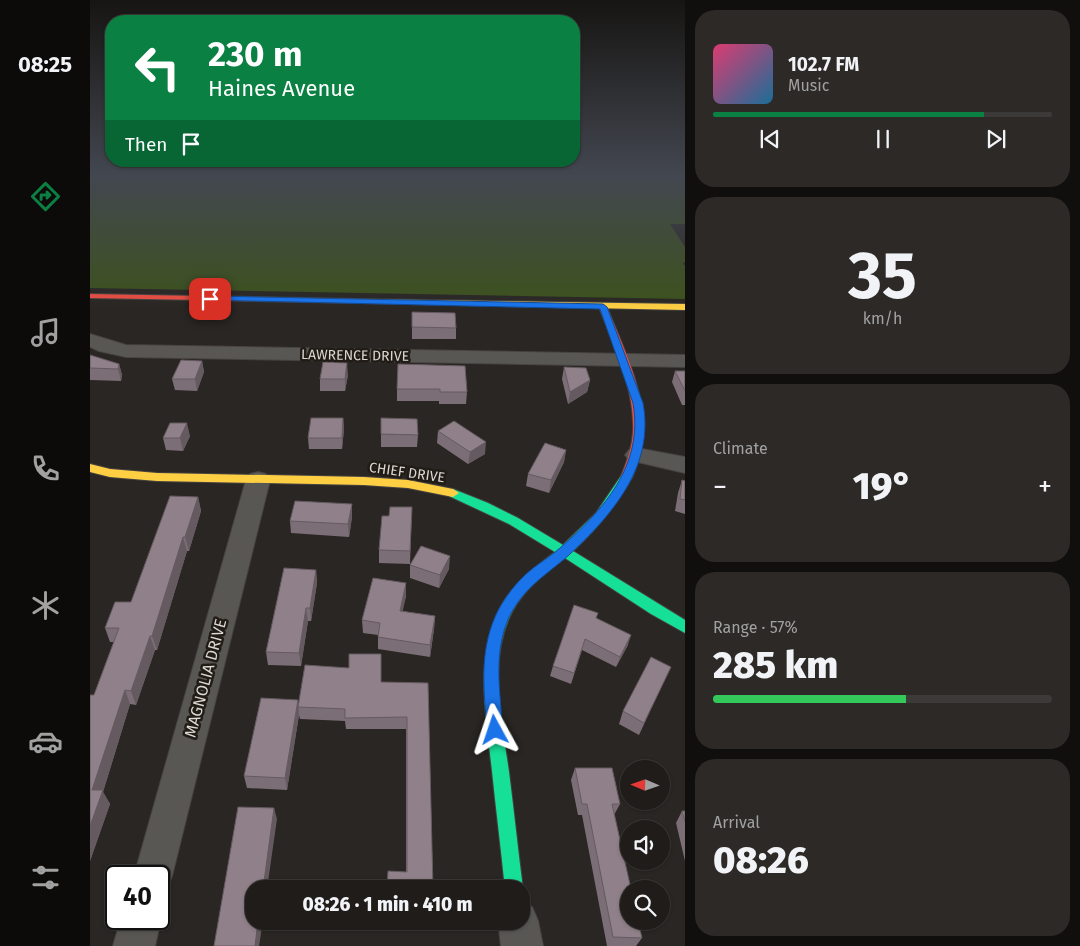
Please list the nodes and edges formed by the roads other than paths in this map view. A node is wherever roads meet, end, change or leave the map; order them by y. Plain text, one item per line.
1 (90, 297) edge
2 (603, 307) junction
3 (685, 307) edge
4 (90, 340) edge
5 (623, 360) junction
6 (685, 361) edge
7 (637, 455) junction
8 (685, 465) edge
9 (90, 468) edge
10 (258, 480) junction
11 (564, 552) junction
12 (685, 627) edge
13 (156, 865) edge
14 (513, 880) edge
15 (138, 930) edge
16 (519, 930) edge
17 (134, 946) edge
18 (522, 946) edge

1 - 2 street
2 - 3 street
2 - 5 street
4 - 5 street, LAWRENCE DRIVE
5 - 6 street, LAWRENCE DRIVE
5 - 7 street
7 - 8 street
7 - 11 street
9 - 10 street, CHIEF DRIVE
10 - 11 street, CHIEF DRIVE
10 - 13 street, MAGNOLIA DRIVE
11 - 12 street, CHIEF DRIVE
11 - 14 street
15 - 17 street
16 - 18 street

